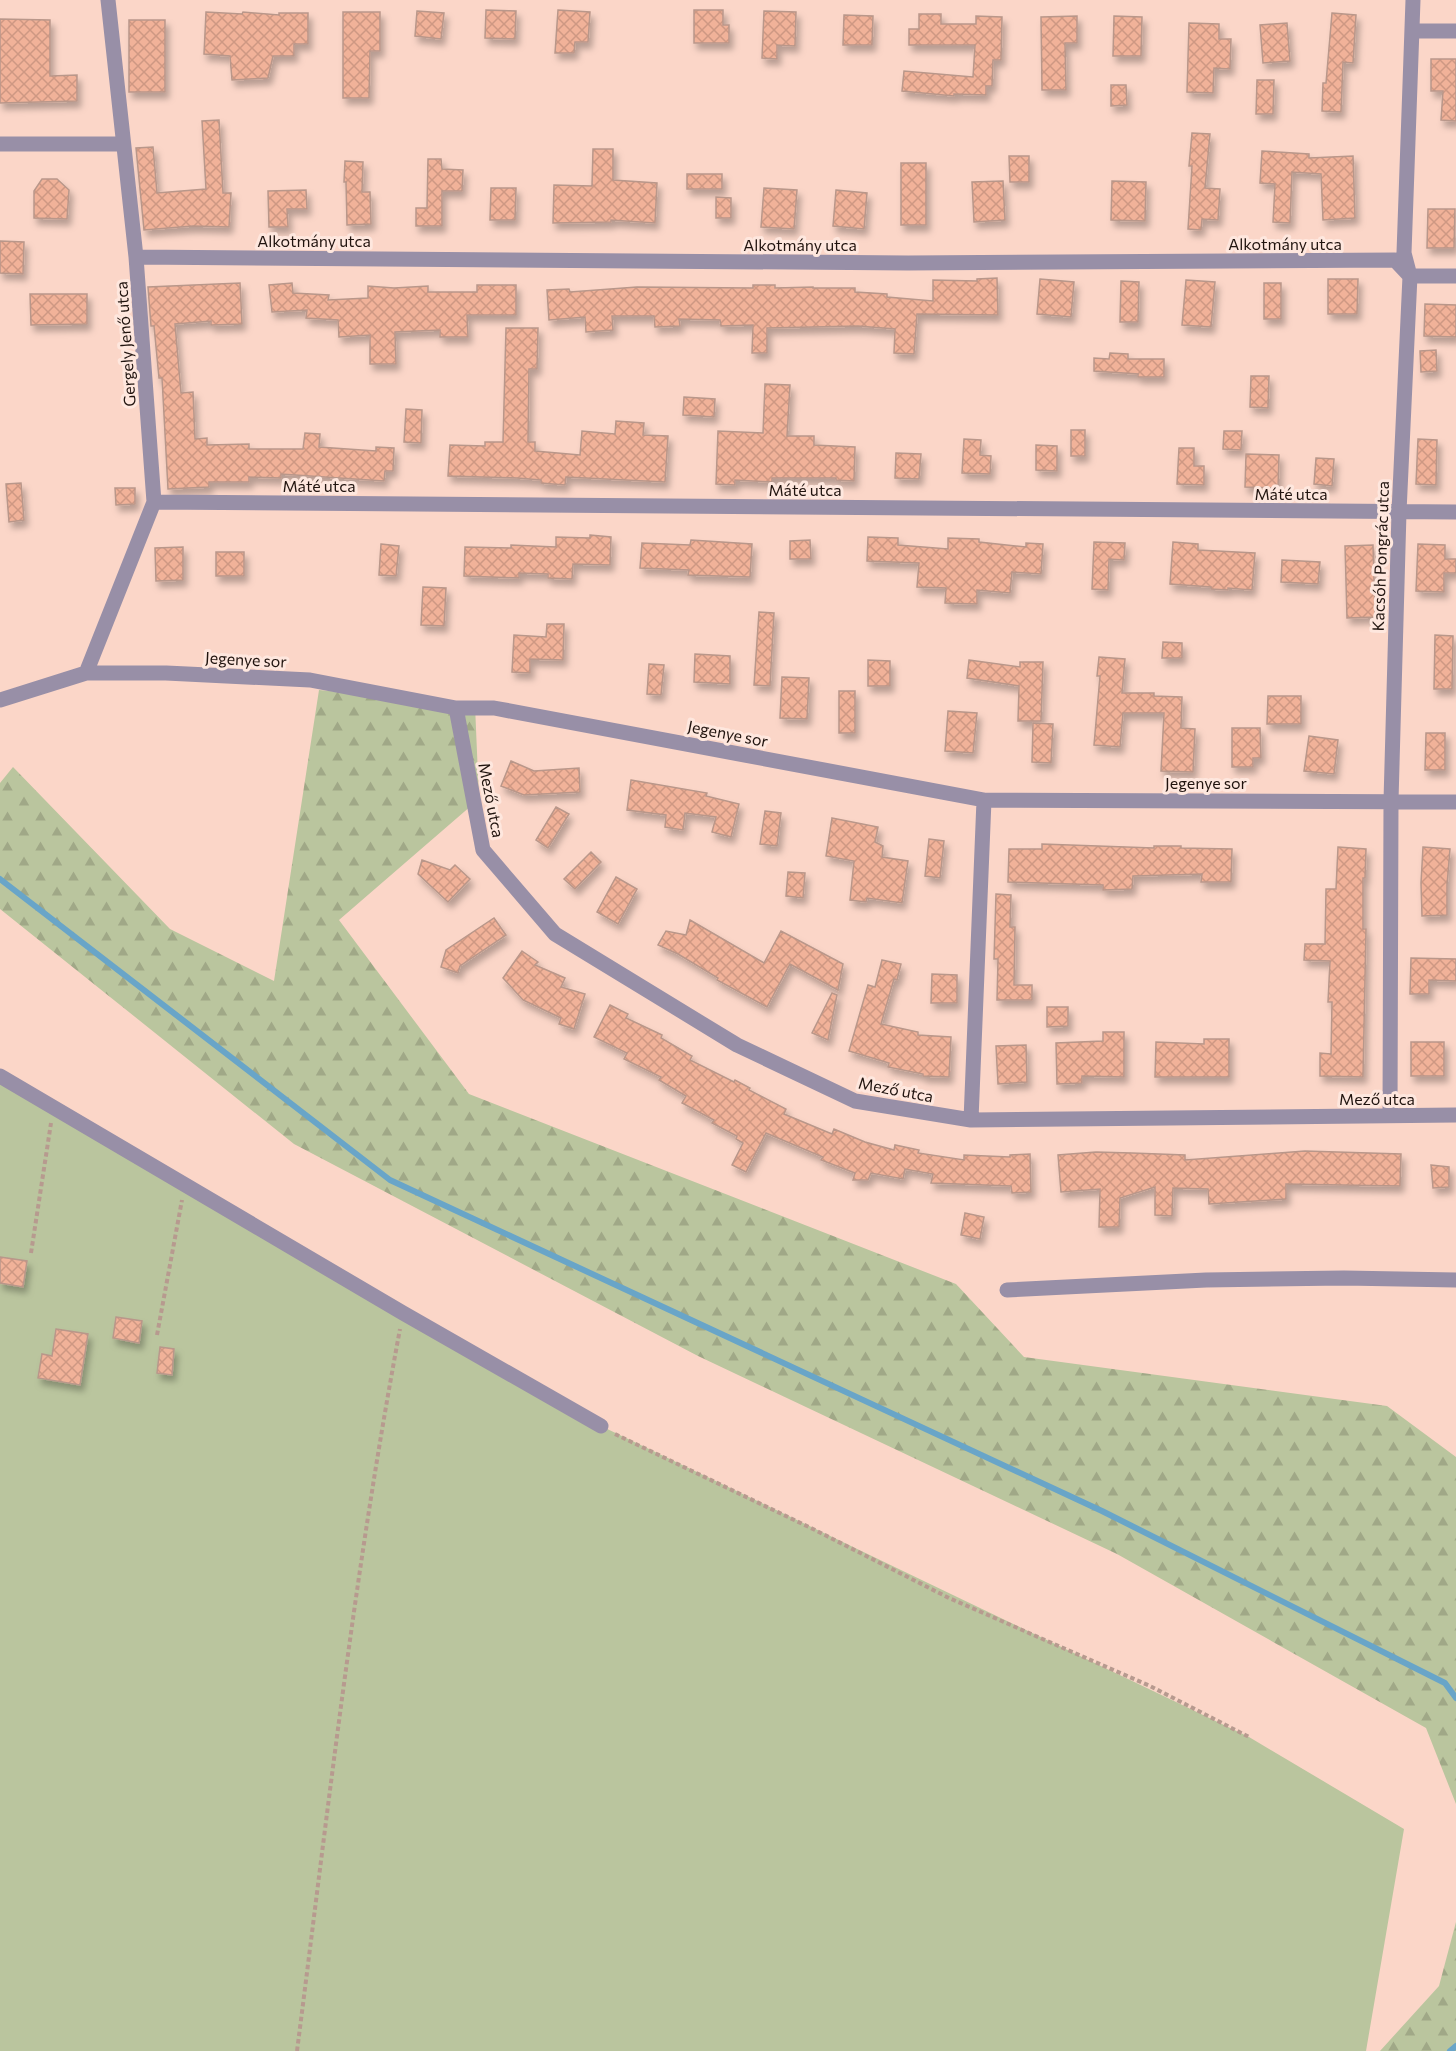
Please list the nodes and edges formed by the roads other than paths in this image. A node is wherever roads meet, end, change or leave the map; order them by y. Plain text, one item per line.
1 (108, 0) edge
2 (1413, 0) edge
3 (1413, 31) junction
4 (1456, 31) edge
5 (0, 144) edge
6 (123, 144) junction
7 (136, 257) junction
8 (1410, 276) junction
9 (1456, 276) edge
10 (154, 502) junction
11 (1399, 512) junction
12 (1456, 512) edge
13 (86, 673) junction
14 (0, 700) edge
15 (456, 708) junction
16 (984, 800) junction
17 (1392, 801) junction
18 (1456, 802) edge
19 (0, 1076) edge
20 (1390, 1115) junction
21 (1456, 1115) edge
22 (970, 1120) junction
23 (1456, 1280) edge
24 (1007, 1290) dead end
25 (601, 1426) road end

1 - 6 street, Gergely Jenő utca
2 - 3 street, Kacsóh Pongrác utca
3 - 4 street
3 - 8 street, Kacsóh Pongrác utca
5 - 6 street
6 - 7 street, Gergely Jenő utca
7 - 8 street, Alkotmány utca
7 - 10 street, Gergely Jenő utca
8 - 9 street
8 - 11 street, Kacsóh Pongrác utca
10 - 11 street, Máté utca
10 - 13 street, Gergely Jenő utca
11 - 12 street, Máté utca
11 - 17 street, Kacsóh Pongrác utca
13 - 14 street, Jegenye sor
13 - 15 street, Jegenye sor
15 - 16 street, Jegenye sor
15 - 22 street, Mező utca
16 - 17 street, Jegenye sor
16 - 22 street
17 - 18 street, Jegenye sor
17 - 20 street, Kacsóh Pongrác utca
19 - 25 street
20 - 21 street, Mező utca
20 - 22 street, Mező utca
23 - 24 street

